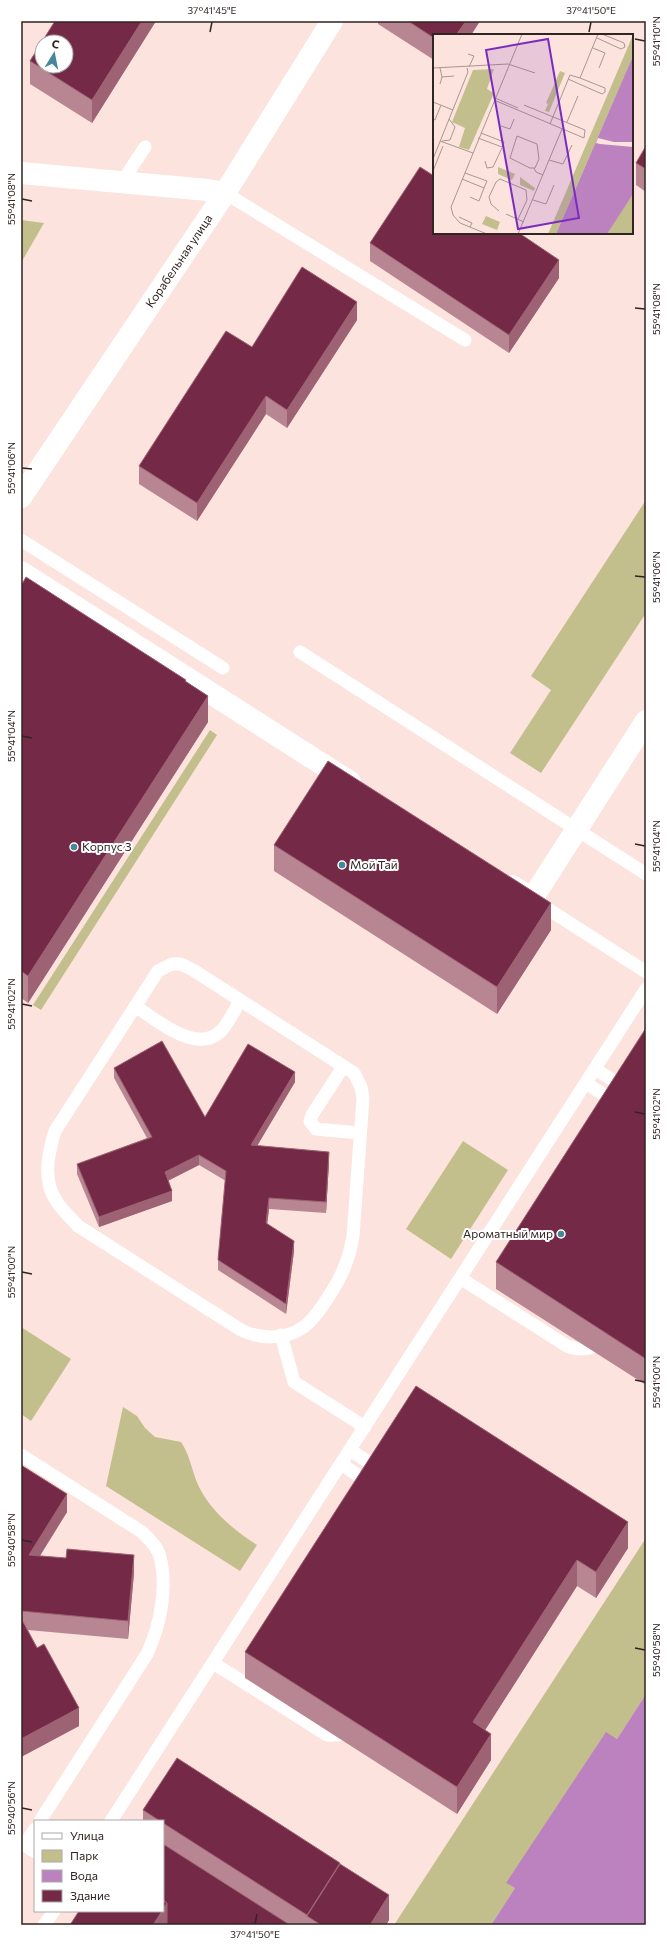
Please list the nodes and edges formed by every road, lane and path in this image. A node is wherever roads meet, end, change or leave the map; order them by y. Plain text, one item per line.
1 (332, 21) edge
2 (145, 147) dead end
3 (21, 174) edge
4 (122, 182) junction
5 (225, 194) junction
6 (466, 340) dead end
7 (21, 497) edge
8 (21, 540) edge
9 (21, 572) edge
10 (300, 652) dead end
11 (223, 668) dead end
12 (646, 721) edge
13 (367, 793) edge
14 (577, 829) junction
15 (492, 873) edge
16 (646, 874) edge
17 (532, 899) junction
18 (646, 972) edge
19 (646, 989) edge
20 (240, 1001) junction
21 (135, 1006) junction
22 (343, 1067) junction
23 (595, 1069) junction
24 (586, 1083) junction
25 (624, 1088) edge
26 (615, 1102) edge
27 (360, 1133) junction
28 (460, 1278) junction
29 (611, 1332) edge
30 (281, 1335) junction
31 (365, 1427) junction
32 (350, 1450) junction
33 (21, 1455) edge
34 (341, 1464) junction
35 (379, 1470) edge
36 (370, 1483) edge
37 (213, 1663) junction
38 (357, 1720) edge
39 (41, 1820) edge
40 (112, 1820) edge
41 (34, 1831) edge
42 (27, 1847) edge
43 (53, 1912) edge
44 (44, 1925) edge

1 - 5 street, Корабельная улица
2 - 4 lane
3 - 4 street
4 - 5 street
5 - 6 lane
5 - 7 street, Корабельная улица
8 - 11 lane
9 - 13 street
10 - 14 lane
12 - 14 street
14 - 16 lane
14 - 17 street
15 - 17 street
17 - 18 lane
19 - 23 lane
20 - 21 lane
20 - 21 lane
20 - 22 lane
21 - 30 lane
22 - 27 lane
22 - 27 lane
23 - 24 lane
23 - 25 lane
24 - 26 lane
24 - 28 lane
27 - 30 lane
28 - 29 lane
28 - 31 lane
30 - 31 lane
31 - 32 lane
32 - 34 lane
32 - 35 lane
33 - 39 lane
34 - 36 lane
34 - 37 lane
37 - 38 lane
37 - 40 lane
41 - 42 lane
43 - 44 lane

